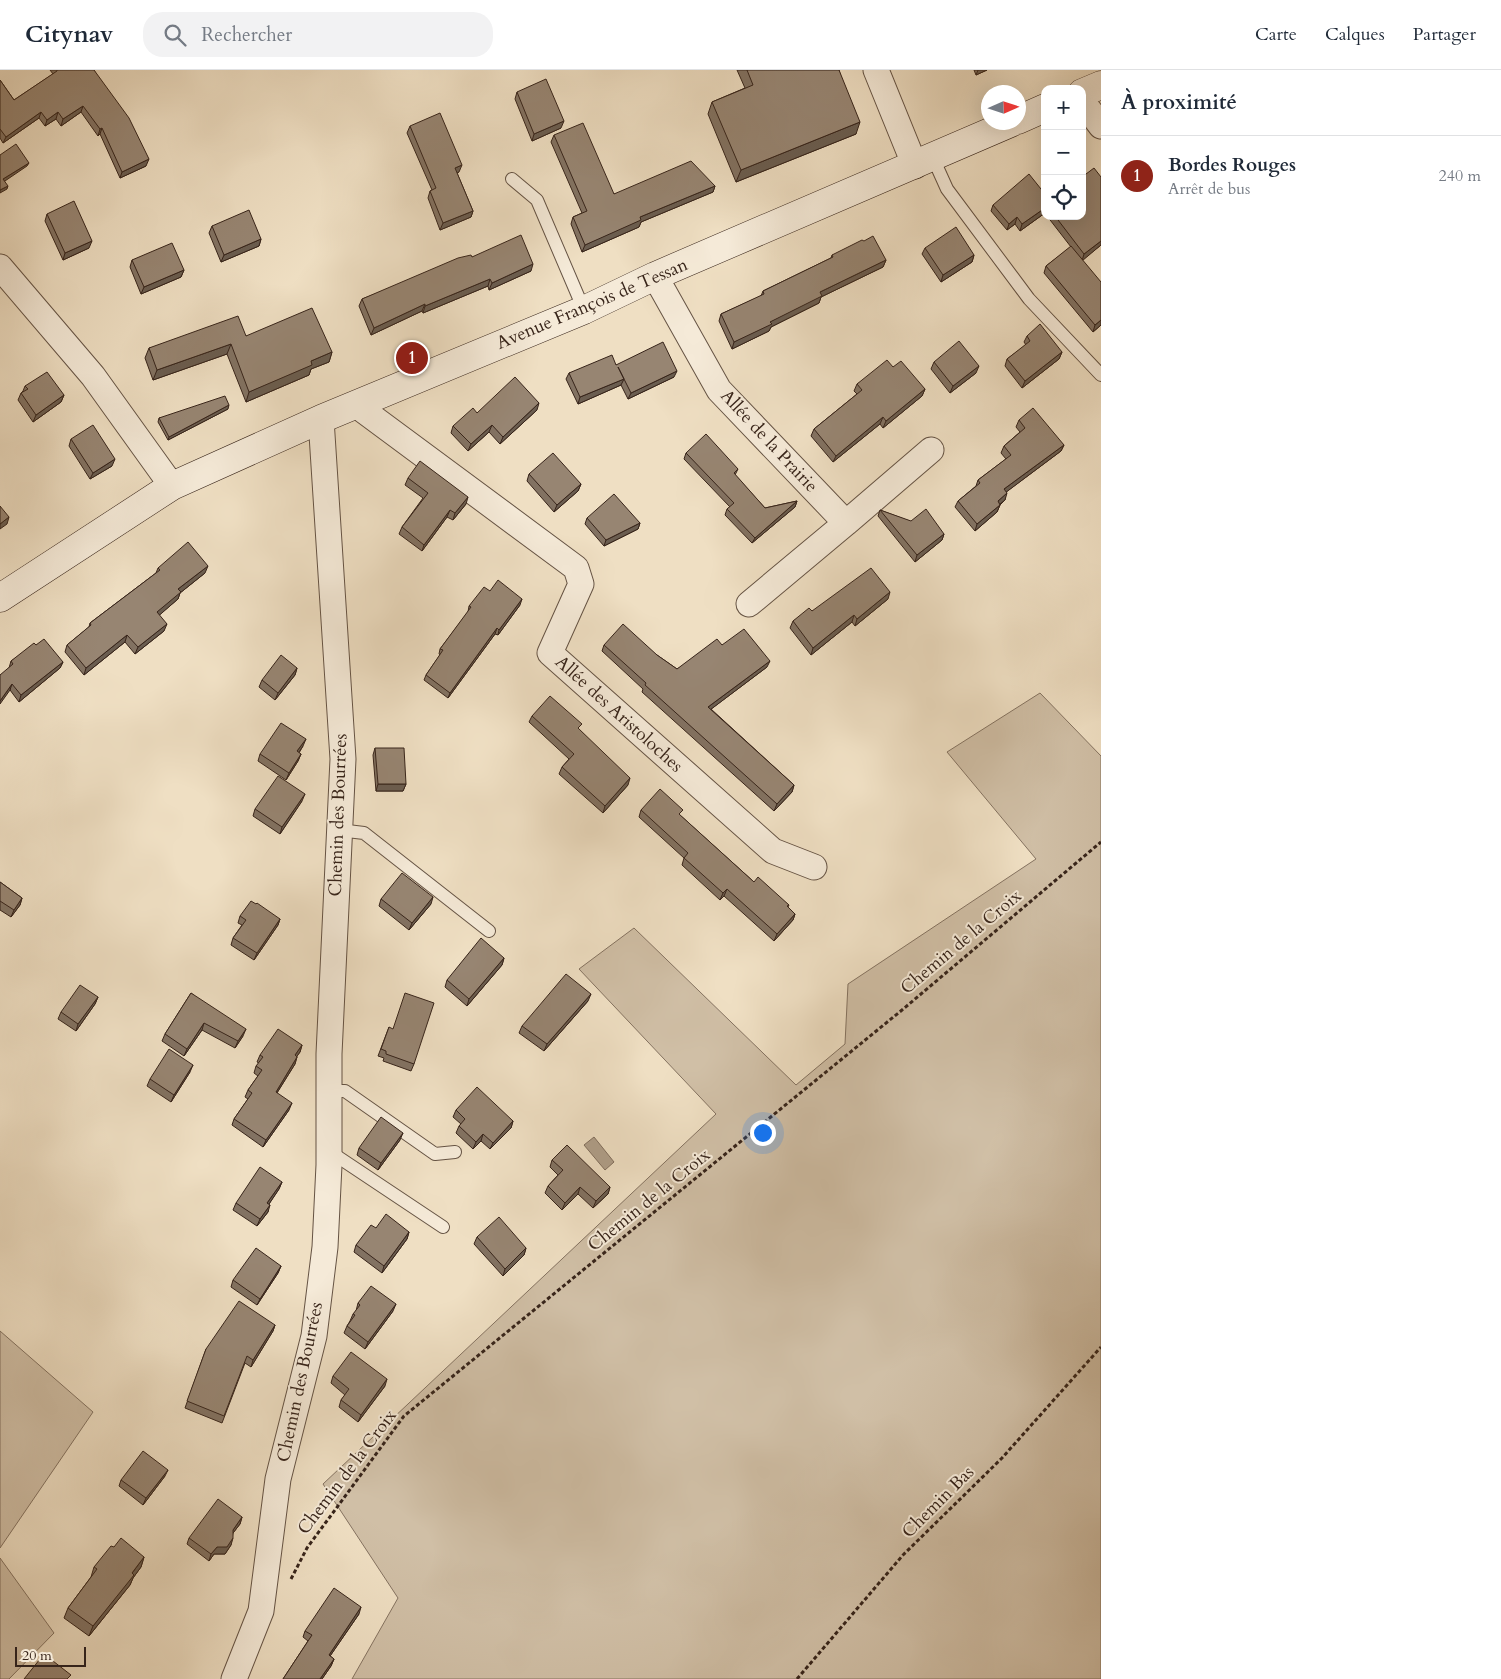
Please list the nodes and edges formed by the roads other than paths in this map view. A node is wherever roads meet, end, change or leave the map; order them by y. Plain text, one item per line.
1 (876, 70) edge
2 (1101, 85) edge
3 (1086, 91) edge
4 (1086, 106) edge
5 (1041, 110) edge
6 (1026, 116) edge
7 (1101, 126) edge
8 (995, 130) edge
9 (924, 162) junction
10 (512, 180) dead end
11 (0, 267) edge
12 (655, 276) junction
13 (584, 310) junction
14 (1101, 375) edge
15 (356, 404) junction
16 (321, 419) junction
17 (931, 450) dead end
18 (172, 486) junction
19 (846, 523) junction
20 (0, 598) edge
21 (749, 604) dead end
22 (339, 830) junction
23 (814, 867) dead end
24 (489, 931) dead end
25 (329, 1091) junction
26 (329, 1151) junction
27 (455, 1152) dead end
28 (443, 1227) dead end
29 (234, 1679) edge

1 - 9 street
2 - 3 street
4 - 7 street
5 - 6 street
8 - 9 street, Avenue François de Tessan
9 - 12 street, Avenue François de Tessan
9 - 14 lane
10 - 13 lane
11 - 18 street
12 - 13 street, Avenue François de Tessan
12 - 19 street, Allée de la Prairie
13 - 15 street, Avenue François de Tessan
15 - 16 street, Avenue François de Tessan
15 - 23 street, Allée des Aristoloches
16 - 18 street, Avenue François de Tessan
16 - 22 street, Chemin des Bourrées
17 - 19 street
18 - 20 street, Avenue François de Tessan
19 - 21 street
22 - 24 lane
22 - 25 street, Chemin des Bourrées
25 - 26 street, Chemin des Bourrées
25 - 27 lane
26 - 28 lane
26 - 29 street, Chemin des Bourrées

